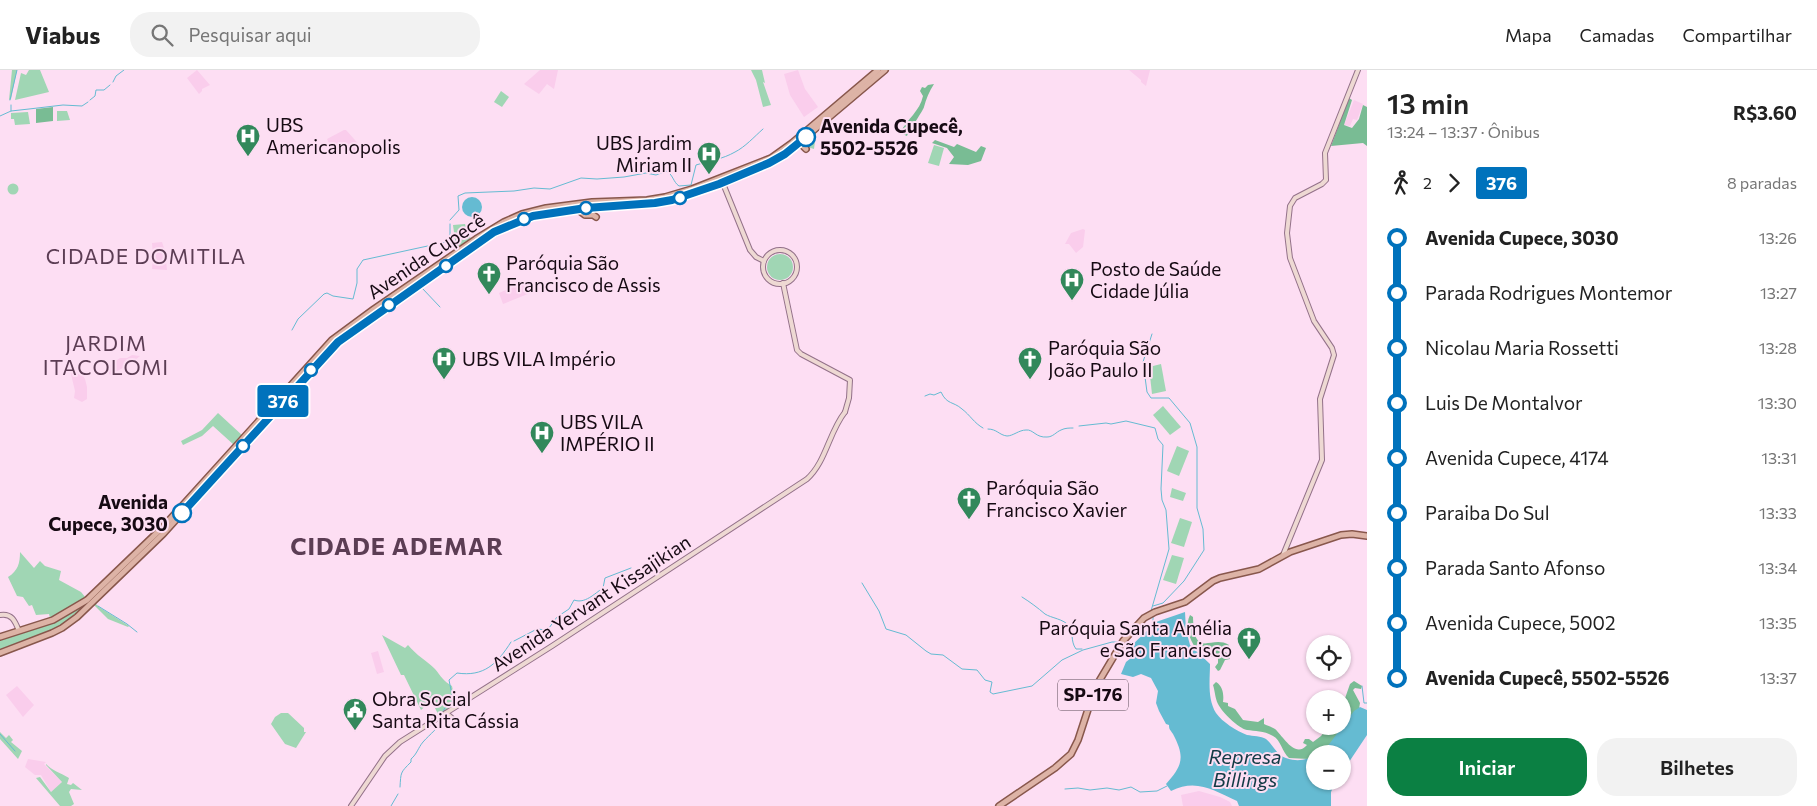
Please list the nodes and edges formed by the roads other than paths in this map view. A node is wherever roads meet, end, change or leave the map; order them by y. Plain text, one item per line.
1 (878, 70) edge
2 (884, 70) edge
3 (1358, 70) edge
4 (802, 140) junction
5 (806, 149) dead end
6 (721, 180) junction
7 (577, 209) junction
8 (593, 210) dead end
9 (589, 216) junction
10 (596, 217) dead end
11 (764, 262) junction
12 (783, 283) junction
13 (1367, 536) edge
14 (1283, 555) junction
15 (0, 615) edge
16 (19, 631) junction
17 (0, 637) edge
18 (0, 653) edge
19 (446, 713) junction
20 (452, 718) dead end
21 (351, 806) edge
22 (999, 806) edge

1 - 6 main road, Avenida Cupecê
2 - 4 main road, Avenida Cupecê
3 - 14 main road
4 - 5 main road
4 - 6 main road, Avenida Cupecê
6 - 7 main road, Avenida Cupecê
6 - 11 main road
6 - 16 main road, Avenida Cupecê
7 - 9 main road
7 - 18 main road, Avenida Cupecê
8 - 9 main road
9 - 10 main road
11 - 12 main road
11 - 12 main road
12 - 19 main road, Avenida Yervant Kissajikian
13 - 14 main road, SP-176
14 - 22 main road, SP-176
15 - 16 main road
16 - 17 main road, Avenida Cupecê
19 - 20 main road
19 - 21 main road, Avenida Yervant Kissajikian

